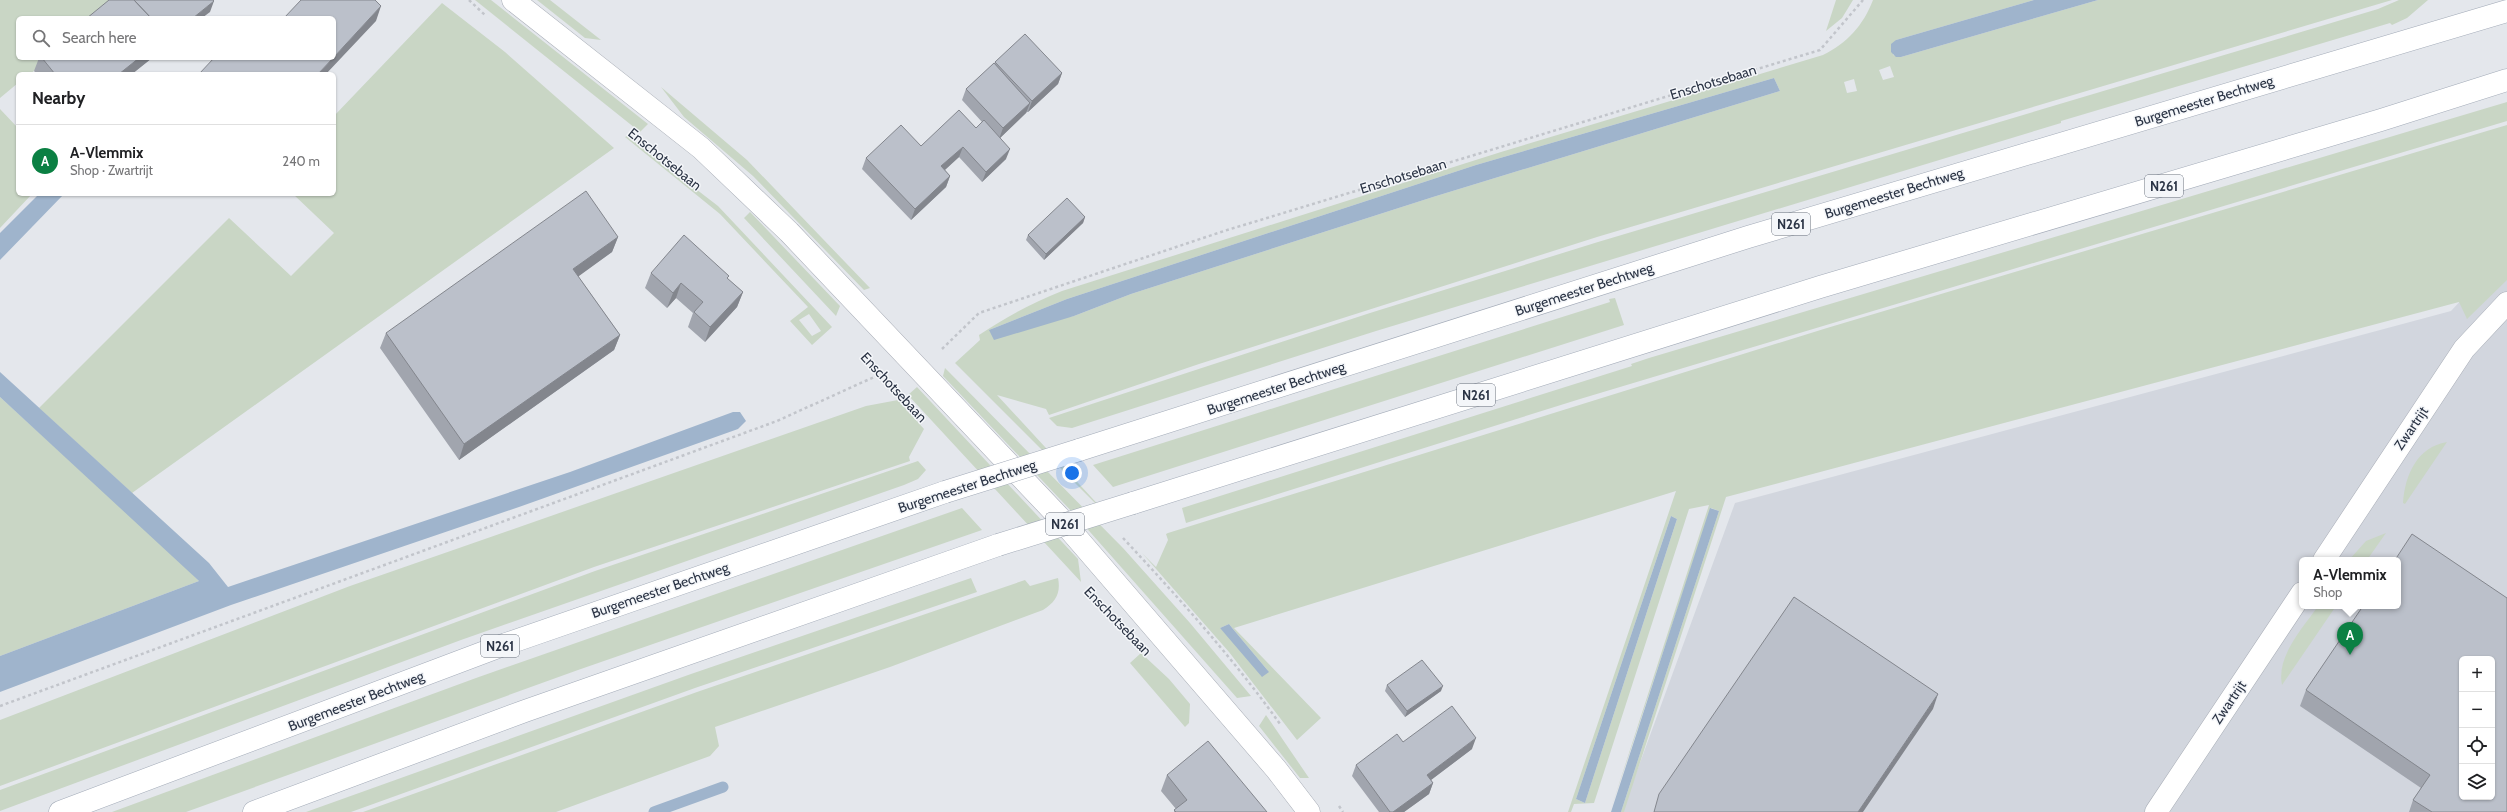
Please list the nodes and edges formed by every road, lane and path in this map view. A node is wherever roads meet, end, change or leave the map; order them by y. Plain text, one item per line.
1 (469, 0) edge
2 (512, 0) edge
3 (1863, 0) edge
4 (2504, 10) edge
5 (490, 19) dead end
6 (2507, 80) edge
7 (2507, 303) edge
8 (912, 362) junction
9 (876, 368) dead end
10 (881, 374) junction
11 (886, 379) dead end
12 (2326, 557) edge
13 (2299, 597) edge
14 (0, 706) edge
15 (60, 812) edge
16 (254, 812) edge
17 (1309, 812) edge
18 (2156, 812) edge

1 - 5 path
2 - 8 main road, Enschotsebaan
3 - 8 path, Enschotsebaan
4 - 15 main road, Burgemeester Bechtweg / N261, bridge
6 - 16 main road, N261, bridge
7 - 12 main road, Zwartrijt
8 - 10 path
8 - 17 main road, Enschotsebaan
9 - 10 path, Enschotsebaan
10 - 11 path, Enschotsebaan
10 - 14 path
13 - 18 main road, Zwartrijt

